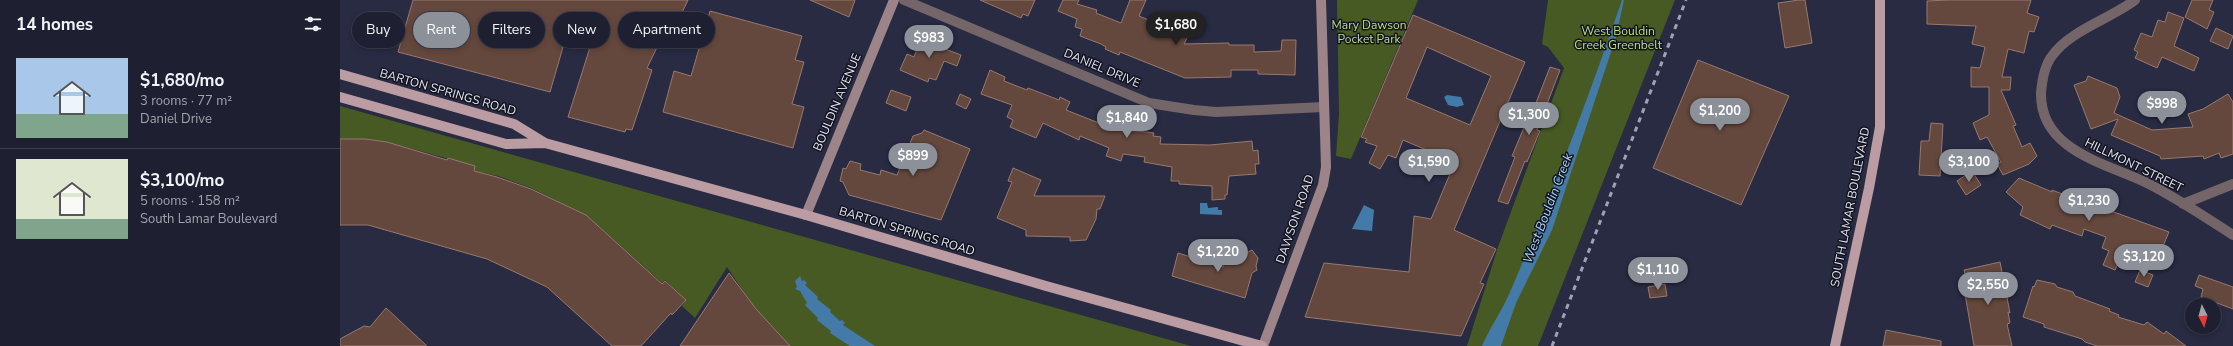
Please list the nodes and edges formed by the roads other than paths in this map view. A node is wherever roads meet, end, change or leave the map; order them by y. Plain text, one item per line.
1 (894, 0) edge
2 (904, 0) edge
3 (1321, 0) edge
4 (1880, 0) edge
5 (2135, 0) edge
6 (340, 74) edge
7 (340, 97) edge
8 (1324, 107) junction
9 (545, 143) junction
10 (2233, 184) edge
11 (2183, 204) junction
12 (806, 215) junction
13 (2233, 235) edge
14 (1262, 346) edge
15 (1835, 346) edge

1 - 12 street, BOULDIN AVENUE
2 - 8 street, DANIEL DRIVE
3 - 8 street, DAWSON ROAD
4 - 15 main road, SOUTH LAMAR BOULEVARD
5 - 11 street, HILLMONT STREET
6 - 9 main road, BARTON SPRINGS ROAD
7 - 9 main road, BARTON SPRINGS ROAD
8 - 14 street, DAWSON ROAD
9 - 12 main road, BARTON SPRINGS ROAD
10 - 11 street
11 - 13 street, HILLMONT STREET
12 - 14 main road, BARTON SPRINGS ROAD

